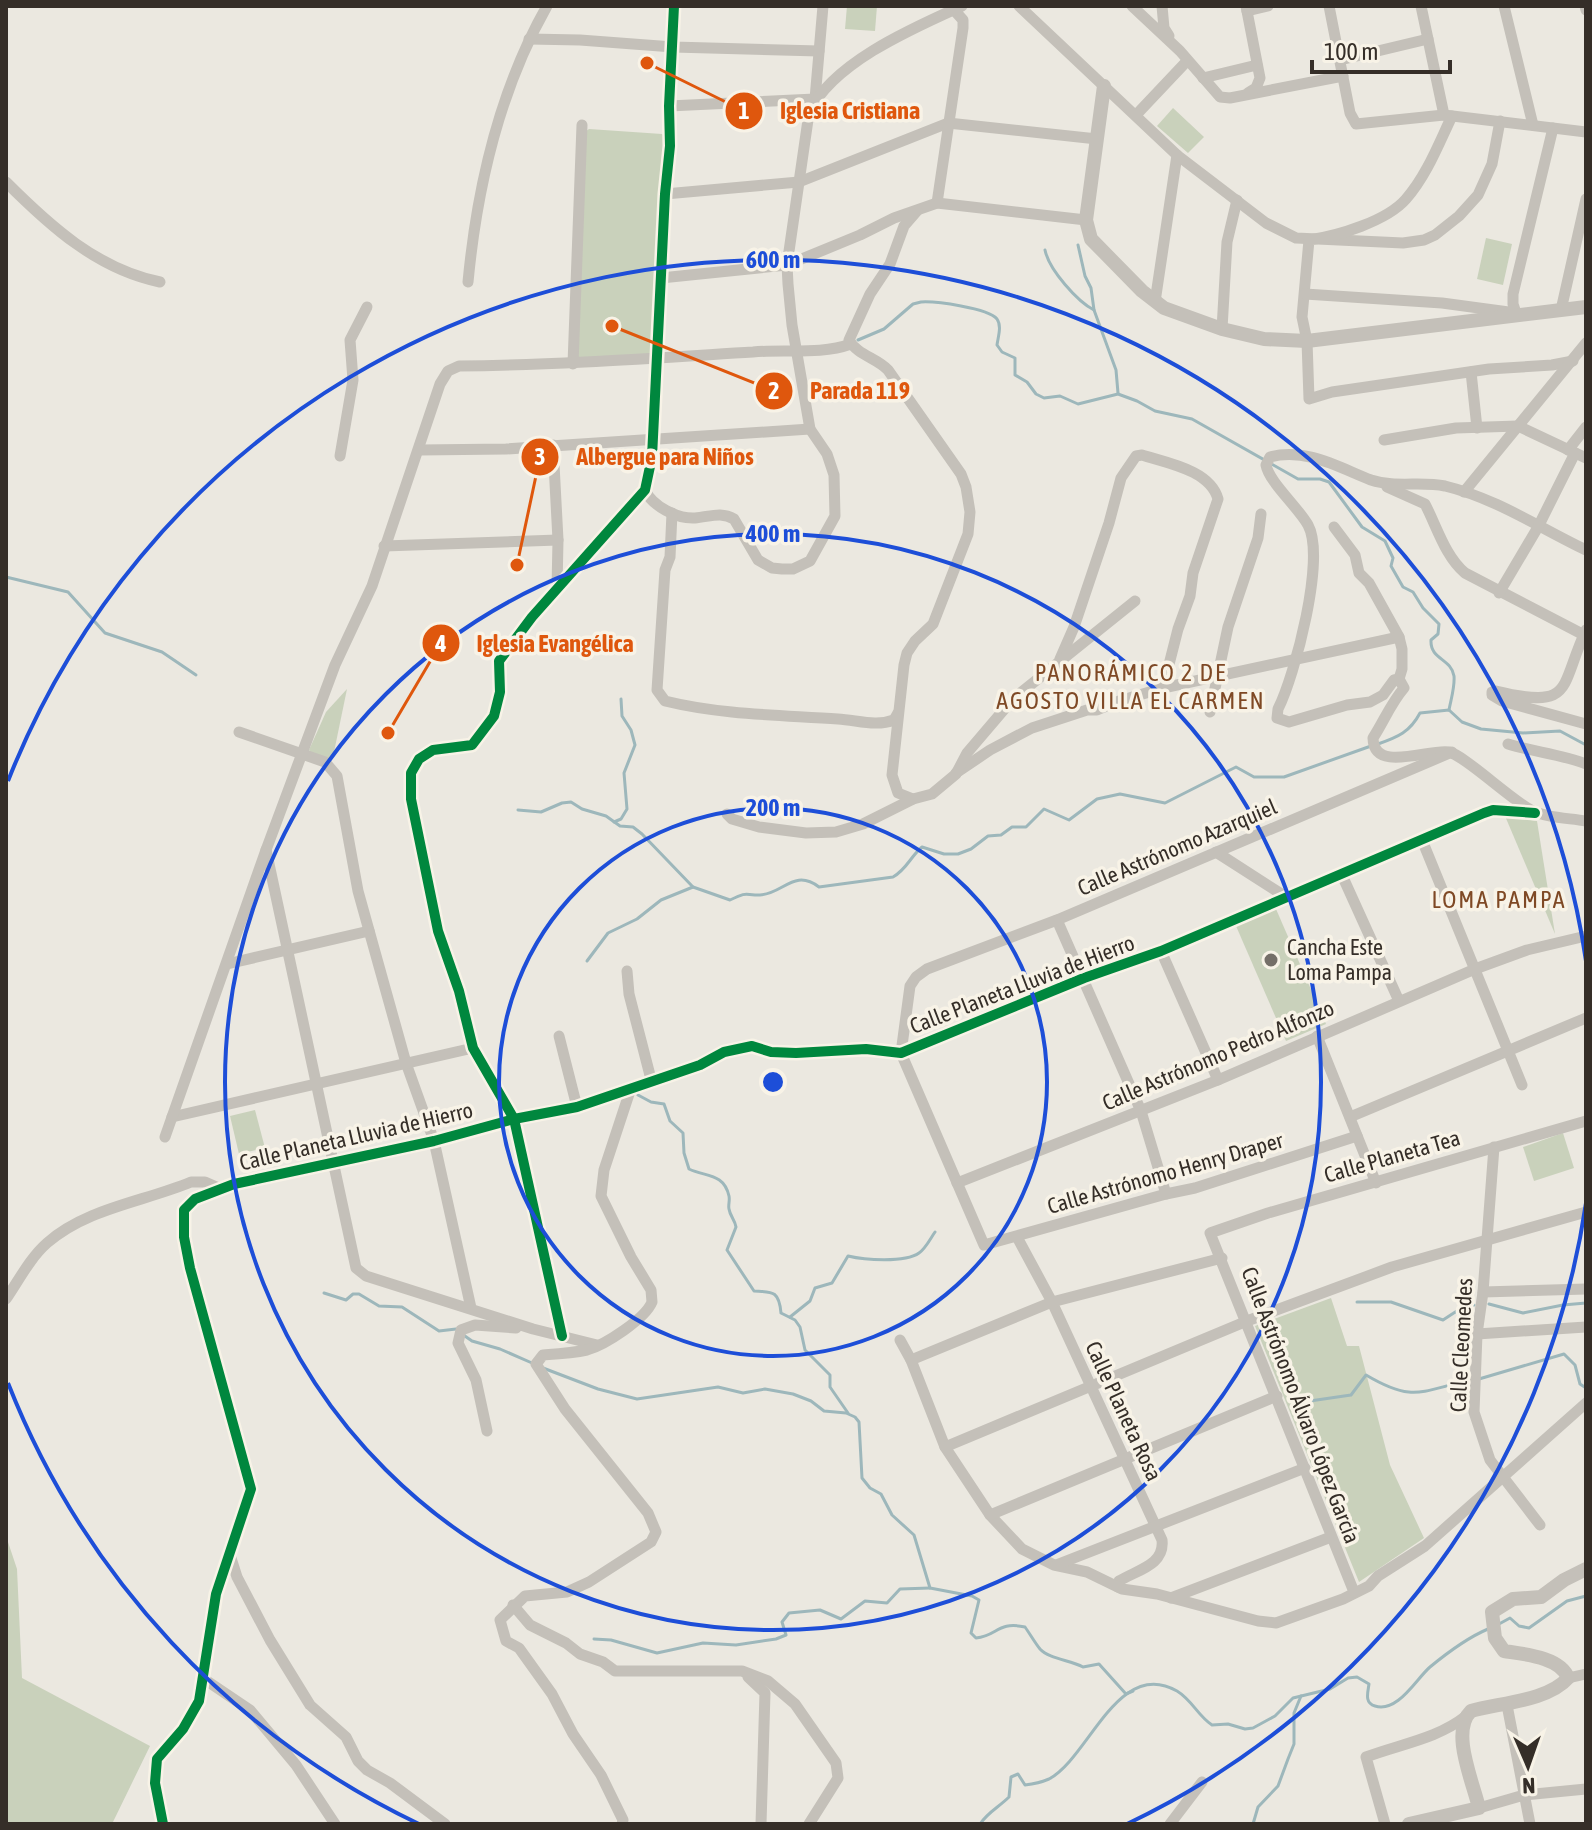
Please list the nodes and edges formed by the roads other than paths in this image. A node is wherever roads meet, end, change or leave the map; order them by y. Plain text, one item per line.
1 (547, 6) edge
2 (674, 6) edge
3 (823, 6) edge
4 (1019, 6) edge
5 (1132, 6) edge
6 (1162, 6) edge
7 (1268, 6) edge
8 (1329, 6) edge
9 (1421, 6) edge
10 (1504, 6) edge
11 (958, 8) edge
12 (1247, 8) edge
13 (529, 39) junction
14 (1428, 39) junction
15 (673, 47) junction
16 (819, 51) junction
17 (1184, 56) junction
18 (1340, 60) junction
19 (1257, 65) junction
20 (1343, 76) junction
21 (1203, 78) junction
22 (1104, 86) junction
23 (1248, 94) junction
24 (815, 99) junction
25 (669, 106) junction
26 (1136, 115) junction
27 (1448, 115) junction
28 (1500, 121) junction
29 (948, 123) junction
30 (582, 125) dead end
31 (1533, 125) junction
32 (1553, 128) junction
33 (1586, 132) edge
34 (1097, 139) junction
35 (1177, 155) junction
36 (6, 182) edge
37 (799, 182) junction
38 (665, 194) junction
39 (1586, 199) edge
40 (1237, 200) junction
41 (937, 203) junction
42 (917, 211) junction
43 (1086, 220) junction
44 (1309, 240) junction
45 (787, 265) junction
46 (661, 278) junction
47 (160, 282) dead end
48 (468, 282) dead end
49 (1305, 294) junction
50 (1155, 302) junction
51 (367, 307) dead end
52 (1586, 307) edge
53 (1561, 310) junction
54 (1516, 313) junction
55 (1222, 329) junction
56 (1307, 341) junction
57 (1586, 343) edge
58 (851, 344) junction
59 (797, 350) junction
60 (656, 358) junction
61 (1573, 361) junction
62 (573, 364) junction
63 (1471, 372) junction
64 (1518, 426) junction
65 (1586, 427) edge
66 (1477, 428) junction
67 (810, 429) junction
68 (652, 440) junction
69 (1384, 440) dead end
70 (553, 445) junction
71 (420, 450) junction
72 (1576, 454) edge
73 (340, 456) dead end
74 (1373, 480) junction
75 (645, 490) junction
76 (1464, 492) junction
77 (672, 513) junction
78 (1261, 514) dead end
79 (1334, 527) dead end
80 (1538, 527) junction
81 (558, 540) junction
82 (384, 546) junction
83 (1586, 550) edge
84 (557, 588) junction
85 (1499, 593) junction
86 (1135, 601) dead end
87 (1585, 634) edge
88 (1399, 637) junction
89 (1060, 659) junction
90 (1297, 660) junction
91 (1217, 676) junction
92 (1399, 679) junction
93 (1163, 688) junction
94 (899, 711) junction
95 (1210, 712) dead end
96 (1586, 724) edge
97 (239, 732) dead end
98 (1508, 744) dead end
99 (1452, 752) junction
100 (303, 754) junction
101 (1586, 764) edge
102 (956, 774) junction
103 (913, 799) junction
104 (1535, 813) junction
105 (727, 814) dead end
106 (1586, 821) edge
107 (1422, 840) junction
108 (266, 850) junction
109 (1216, 852) junction
110 (1341, 873) junction
111 (1286, 897) junction
112 (1057, 920) junction
113 (369, 931) junction
114 (1586, 936) edge
115 (287, 950) junction
116 (1161, 951) junction
117 (227, 964) junction
118 (1475, 969) junction
119 (627, 971) dead end
120 (1084, 978) junction
121 (1399, 1001) junction
122 (1586, 1018) edge
123 (559, 1036) dead end
124 (1317, 1036) junction
125 (473, 1048) junction
126 (1509, 1051) junction
127 (901, 1053) junction
128 (406, 1063) junction
129 (1218, 1080) junction
130 (652, 1083) junction
131 (316, 1084) junction
132 (1522, 1085) dead end
133 (630, 1091) junction
134 (577, 1107) junction
135 (1141, 1111) junction
136 (172, 1117) junction
137 (1350, 1117) junction
138 (514, 1119) junction
139 (1586, 1121) edge
140 (1357, 1136) junction
141 (165, 1137) dead end
142 (434, 1141) junction
143 (1494, 1147) junction
144 (334, 1163) junction
145 (957, 1183) junction
146 (1376, 1183) junction
147 (221, 1189) junction
148 (1166, 1194) junction
149 (1586, 1212) edge
150 (1210, 1233) joint
151 (1017, 1237) junction
152 (1486, 1240) junction
153 (1222, 1258) junction
154 (1586, 1289) edge
155 (1483, 1292) junction
156 (6, 1299) edge
157 (1052, 1302) junction
158 (471, 1308) junction
159 (1247, 1321) junction
160 (1586, 1327) edge
161 (533, 1329) junction
162 (1477, 1334) junction
163 (562, 1336) junction
164 (900, 1340) dead end
165 (598, 1346) junction
166 (911, 1360) junction
167 (1090, 1386) junction
168 (1277, 1396) junction
169 (1586, 1403) edge
170 (487, 1431) dead end
171 (945, 1447) junction
172 (1123, 1459) junction
173 (1305, 1468) junction
174 (1502, 1477) junction
175 (990, 1515) junction
176 (1540, 1525) dead end
177 (1156, 1526) junction
178 (1331, 1537) junction
179 (230, 1555) junction
180 (1054, 1565) junction
181 (1586, 1569) edge
182 (1118, 1587) junction
183 (1354, 1592) junction
184 (1171, 1598) junction
185 (513, 1605) junction
186 (742, 1671) junction
187 (1586, 1674) edge
188 (1568, 1678) junction
189 (204, 1679) junction
190 (1507, 1705) junction
191 (1466, 1716) junction
192 (1202, 1782) dead end
193 (1586, 1789) edge
194 (1524, 1795) junction
195 (1479, 1808) junction
196 (163, 1824) edge
197 (335, 1824) edge
198 (445, 1824) edge
199 (622, 1824) edge
200 (761, 1824) edge
201 (809, 1824) edge
202 (1170, 1824) edge
203 (1385, 1824) edge
204 (1409, 1824) edge
205 (1530, 1824) edge

1 - 13 street
2 - 15 street
3 - 16 street
4 - 22 street
5 - 17 street
6 - 17 street
7 - 12 street
8 - 18 street
9 - 14 street
10 - 31 street
11 - 24 street
11 - 29 street
12 - 19 street
13 - 15 street
13 - 48 street
14 - 18 street
14 - 27 street
15 - 16 street
15 - 25 street
16 - 24 street
17 - 21 street
17 - 26 street
18 - 20 street
19 - 21 street
19 - 23 street
20 - 23 street
20 - 27 street
21 - 23 street
22 - 26 street
22 - 34 street
24 - 25 street
24 - 37 street
25 - 38 street
26 - 35 street
27 - 28 street
27 - 44 street
28 - 31 street
28 - 44 street
29 - 34 street
29 - 37 street
29 - 41 street
30 - 62 street
31 - 32 street
32 - 33 street
32 - 54 street
34 - 43 street
35 - 40 street
35 - 50 street
36 - 47 street
37 - 38 street
37 - 45 street
38 - 46 street
39 - 53 street
40 - 44 street
40 - 55 street
41 - 42 street
41 - 43 street
42 - 45 street
42 - 58 street
43 - 50 street
44 - 49 street
45 - 46 street
45 - 59 street
46 - 60 street
49 - 54 street
49 - 56 street
50 - 55 street
51 - 73 street
52 - 53 street
53 - 54 street
54 - 56 street
55 - 56 street
56 - 63 street
57 - 61 street
58 - 59 street
58 - 94 street
59 - 60 street
59 - 67 street
60 - 62 street
60 - 68 street
61 - 63 street
61 - 64 street
62 - 71 street
63 - 66 street
64 - 66 street
64 - 72 street
64 - 76 street
65 - 72 street
66 - 69 street
67 - 68 street
67 - 77 street
68 - 70 street
68 - 75 street
70 - 71 street
70 - 81 street
71 - 82 street
72 - 80 street
74 - 76 street
74 - 85 street
74 - 90 street
75 - 77 street
75 - 84 street
76 - 80 street
77 - 94 street
78 - 91 street
79 - 88 street
80 - 83 street
80 - 85 street
81 - 82 street
81 - 84 street
82 - 100 street
84 - 125 street
85 - 87 street
86 - 89 street
87 - 96 street
88 - 90 street
88 - 92 street
89 - 93 street
89 - 102 street
90 - 91 street
90 - 92 street
91 - 93 street
91 - 95 street
92 - 99 street
93 - 102 street
94 - 103 street
97 - 100 street
98 - 101 street
99 - 104 street
99 - 109 street, Calle Astrónomo Azarquiel
100 - 108 street
100 - 113 street
102 - 103 street
103 - 105 street
104 - 106 street, Calle Planeta Lluvia de Hierro
104 - 107 street, Calle Planeta Lluvia de Hierro
107 - 110 street, Calle Planeta Lluvia de Hierro
107 - 118 street
108 - 115 street
108 - 117 street
109 - 111 street
109 - 112 street, Calle Astrónomo Azarquiel
110 - 111 street, Calle Planeta Lluvia de Hierro
110 - 121 street
111 - 116 street, Calle Planeta Lluvia de Hierro
112 - 120 street
112 - 127 street, Calle Astrónomo Azarquiel
113 - 115 street
113 - 128 street
114 - 118 street, Calle Astrónomo Pedro Alfonzo
115 - 117 street
115 - 131 street
116 - 120 street, Calle Planeta Lluvia de Hierro
116 - 129 street
117 - 136 street
118 - 121 street, Calle Astrónomo Pedro Alfonzo
118 - 126 street
119 - 130 street
120 - 127 street, Calle Planeta Lluvia de Hierro
120 - 135 street
121 - 124 street, Calle Astrónomo Pedro Alfonzo
122 - 126 street
123 - 134 street
124 - 129 street, Calle Astrónomo Pedro Alfonzo
124 - 137 street
125 - 128 street
125 - 138 street
126 - 132 street
126 - 137 street
127 - 130 street, Calle Planeta Lluvia de Hierro
127 - 145 street
128 - 131 street
128 - 142 street
129 - 135 street, Calle Astrónomo Pedro Alfonzo
130 - 133 street, Calle Planeta Lluvia de Hierro
131 - 136 street
131 - 144 street
133 - 134 street, Calle Planeta Lluvia de Hierro
133 - 165 street
134 - 138 street, Calle Planeta Lluvia de Hierro
135 - 145 street, Calle Astrónomo Pedro Alfonzo
135 - 148 street
136 - 141 street
137 - 140 street
138 - 142 street, Calle Planeta Lluvia de Hierro
138 - 163 street
139 - 143 street, Calle Planeta Tea
140 - 146 street
140 - 148 street, Calle Astrónomo Henry Draper
142 - 144 street, Calle Planeta Lluvia de Hierro
142 - 158 street
143 - 146 street, Calle Planeta Tea
143 - 152 street, Calle Cleomedes
144 - 147 street, Calle Planeta Lluvia de Hierro
144 - 158 street
145 - 151 street, Calle Astrónomo Henry Draper
146 - 150 street, Calle Planeta Tea
147 - 156 street
147 - 179 street, Calle Planeta Lluvia de Hierro
148 - 151 street, Calle Astrónomo Henry Draper
149 - 152 street
150 - 153 street, Calle Astrónomo Álvaro López García
151 - 157 street, Calle Planeta Rosa
152 - 155 street, Calle Cleomedes
152 - 159 street
153 - 157 street
153 - 159 street, Calle Astrónomo Álvaro López García
154 - 155 street
155 - 162 street, Calle Cleomedes
157 - 166 street
157 - 167 street, Calle Planeta Rosa
158 - 161 street
159 - 167 street
159 - 168 street, Calle Astrónomo Álvaro López García
160 - 162 street
161 - 163 street
161 - 170 street
162 - 174 street, Calle Cleomedes
163 - 165 street
164 - 166 street
165 - 185 street
166 - 171 street
167 - 171 street
167 - 172 street, Calle Planeta Rosa
168 - 172 street
168 - 173 street, Calle Astrónomo Álvaro López García
169 - 174 street
171 - 175 street
172 - 175 street
172 - 177 street, Calle Planeta Rosa
173 - 177 street
173 - 178 street, Calle Astrónomo Álvaro López García
174 - 176 street, Calle Cleomedes
174 - 183 street
175 - 180 street
177 - 180 street
177 - 182 street, Calle Planeta Rosa
178 - 183 street, Calle Astrónomo Álvaro López García
178 - 184 street
179 - 189 street, Calle Planeta Lluvia de Hierro
179 - 198 street
180 - 182 street
181 - 188 street
182 - 184 street
183 - 184 street
185 - 186 street
185 - 199 street
186 - 200 street
186 - 201 street
187 - 188 street
188 - 190 street
189 - 196 street, Calle Planeta Lluvia de Hierro
189 - 197 street
190 - 191 street
190 - 194 street
191 - 195 street
191 - 203 street
192 - 202 street
193 - 194 street
194 - 195 street
194 - 205 street
195 - 204 street

